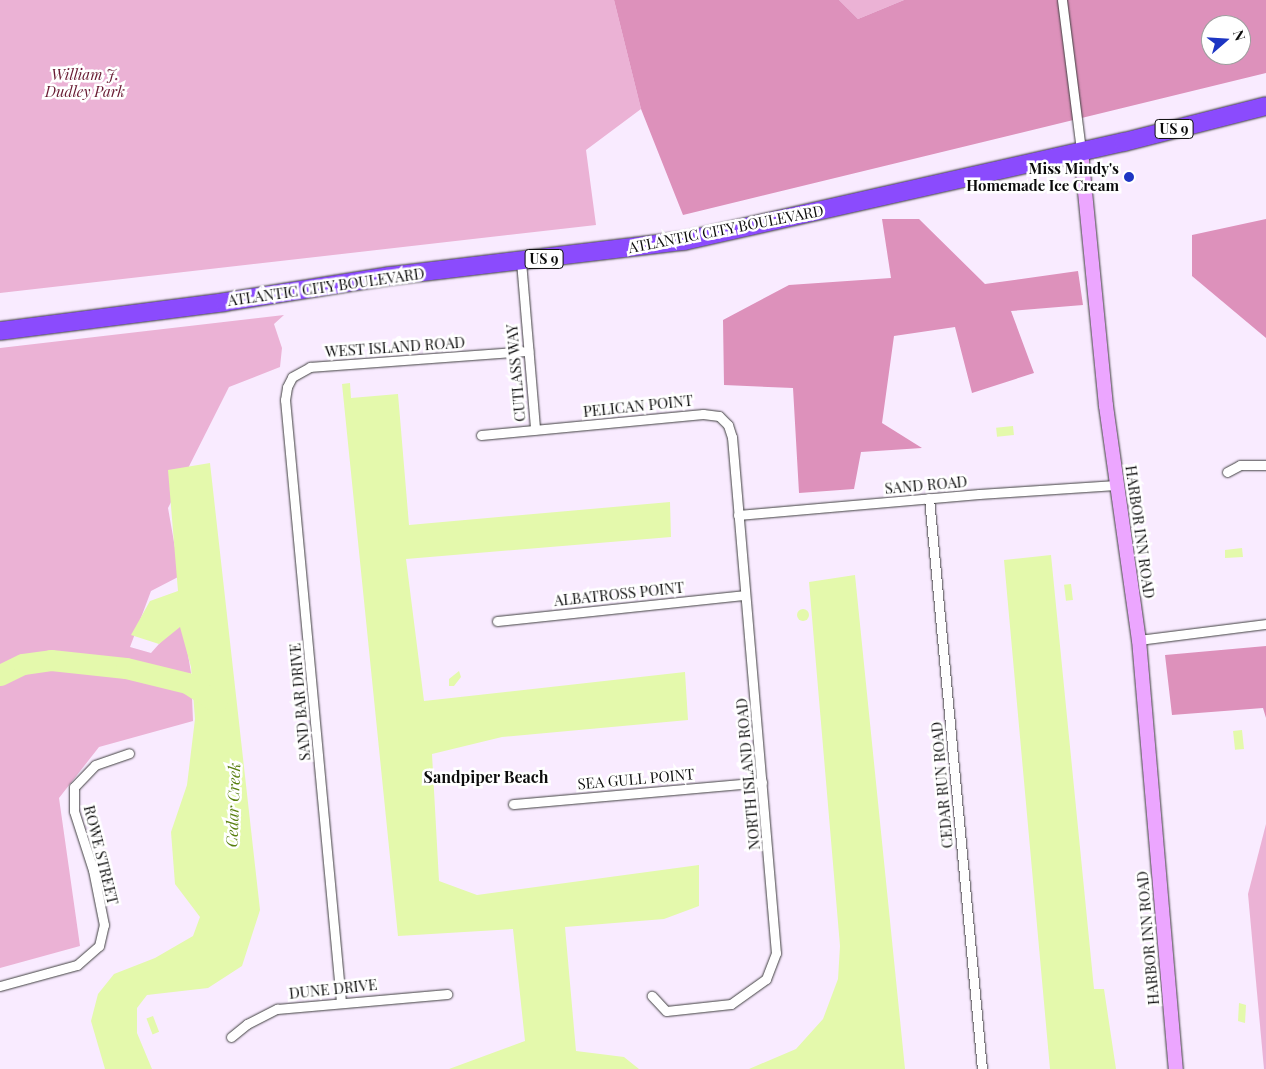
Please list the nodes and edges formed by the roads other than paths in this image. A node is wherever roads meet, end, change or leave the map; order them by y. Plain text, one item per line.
1 (1062, 0) edge
2 (1266, 106) edge
3 (1081, 151) junction
4 (521, 262) junction
5 (0, 331) edge
6 (528, 351) junction
7 (285, 400) joint
8 (535, 429) junction
9 (481, 435) dead end
10 (732, 437) joint
11 (1266, 465) edge
12 (1226, 472) dead end
13 (1116, 485) junction
14 (929, 498) junction
15 (738, 515) junction
16 (744, 595) junction
17 (498, 621) dead end
18 (1266, 624) edge
19 (1139, 640) junction
20 (129, 753) dead end
21 (762, 782) junction
22 (513, 804) dead end
23 (0, 986) edge
24 (448, 994) dead end
25 (652, 996) dead end
26 (342, 1002) junction
27 (231, 1037) dead end
28 (982, 1069) edge
29 (1176, 1069) edge

1 - 3 street, HARBOR INN ROAD
2 - 3 highway, ATLANTIC CITY BOULEVARD / US 9
3 - 4 highway, ATLANTIC CITY BOULEVARD / US 9
3 - 13 main road, HARBOR INN ROAD
4 - 5 highway, ATLANTIC CITY BOULEVARD / US 9
4 - 6 street, CUTLASS WAY
6 - 7 street, WEST ISLAND ROAD
6 - 8 street, CUTLASS WAY
7 - 26 street, SAND BAR DRIVE
8 - 9 street, CUTLASS WAY
8 - 10 street, PELICAN POINT
10 - 15 street, NORTH ISLAND ROAD
11 - 12 street
13 - 14 street, SAND ROAD
13 - 19 main road, HARBOR INN ROAD
14 - 15 street, SAND ROAD
14 - 28 street, CEDAR RUN ROAD
15 - 16 street, NORTH ISLAND ROAD
16 - 17 street, ALBATROSS POINT
16 - 21 street, NORTH ISLAND ROAD
18 - 19 street
19 - 29 main road, HARBOR INN ROAD
20 - 23 street, ROWE STREET
21 - 22 street, SEA GULL POINT
21 - 25 street, NORTH ISLAND ROAD
24 - 26 street, DUNE DRIVE
26 - 27 street, DUNE DRIVE

